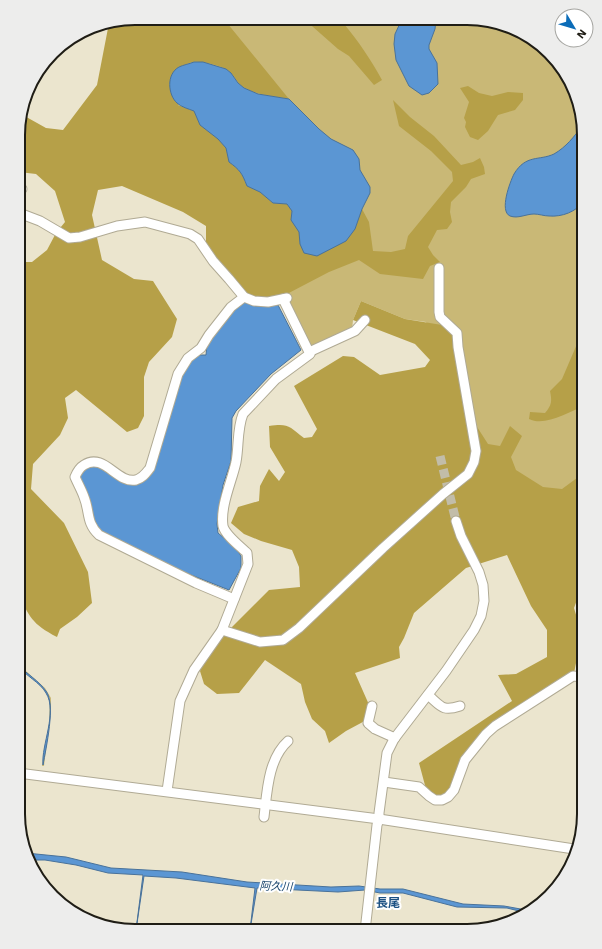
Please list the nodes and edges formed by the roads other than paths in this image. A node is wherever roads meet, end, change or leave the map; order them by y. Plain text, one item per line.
1 (25, 215) edge
2 (438, 268) dead end
3 (244, 297) junction
4 (365, 320) dead end
5 (309, 352) junction
6 (456, 520) tunnel mouth
7 (234, 599) junction
8 (222, 630) junction
9 (577, 676) edge
10 (428, 695) junction
11 (372, 706) dead end
12 (460, 706) dead end
13 (395, 738) junction
14 (288, 741) dead end
15 (25, 774) edge
16 (384, 782) junction
17 (164, 791) junction
18 (266, 804) junction
19 (264, 817) dead end
20 (379, 819) junction
21 (571, 849) edge
22 (366, 924) edge

1 - 3 street
2 - 8 street
3 - 5 street
3 - 7 street
4 - 5 street
5 - 7 street
6 - 10 street
7 - 8 street
8 - 17 street
9 - 16 street
10 - 12 street
10 - 13 street
11 - 13 street
13 - 16 street
14 - 18 street
15 - 17 street
16 - 20 street
17 - 18 street
18 - 19 street
18 - 20 street
20 - 21 street
20 - 22 street

